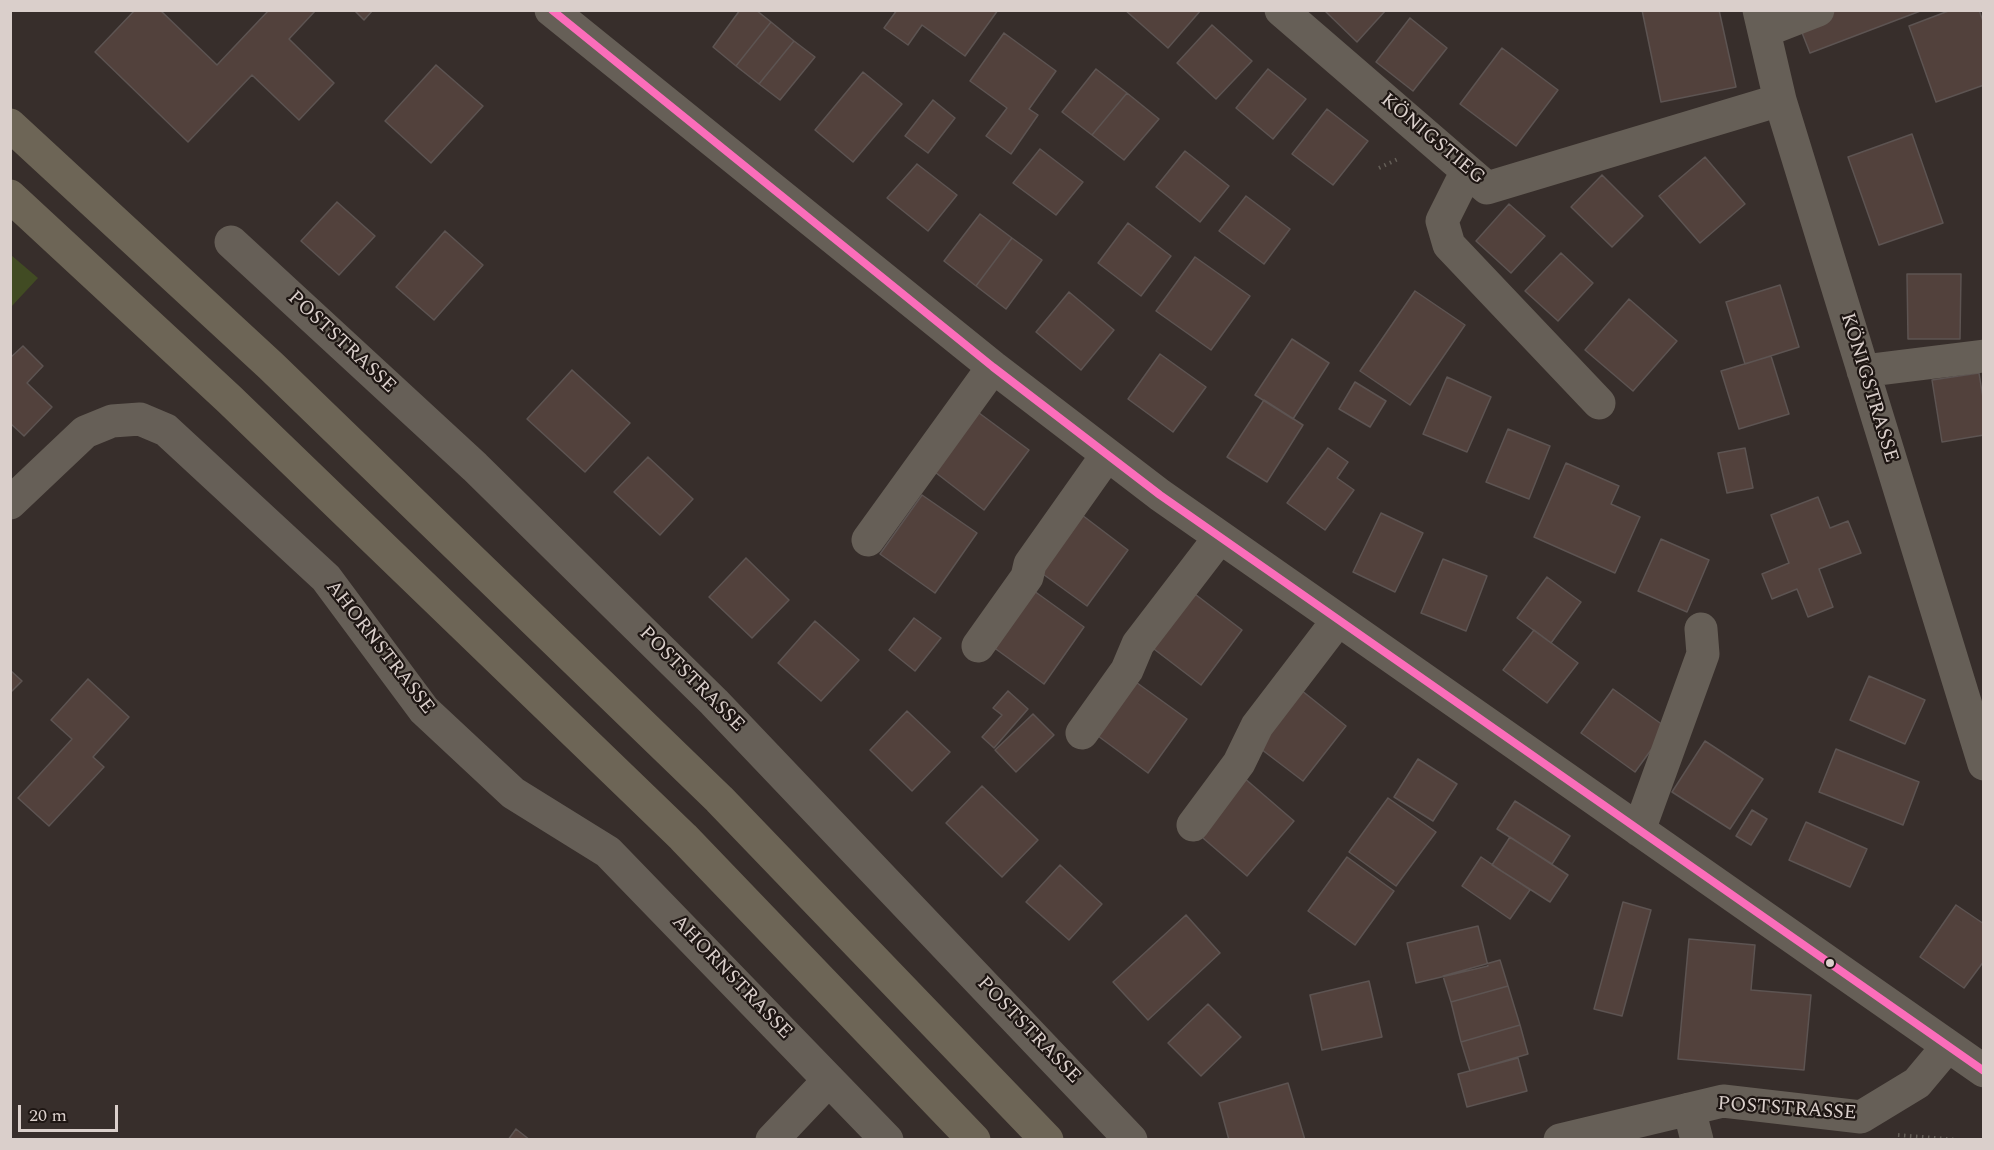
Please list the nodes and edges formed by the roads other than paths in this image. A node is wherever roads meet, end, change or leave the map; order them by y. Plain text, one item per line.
1 (551, 10) edge
2 (1281, 10) edge
3 (1818, 10) edge
4 (1761, 21) edge
5 (1780, 100) junction
6 (10, 125) edge
7 (1467, 171) junction
8 (10, 196) edge
9 (231, 242) dead end
10 (1983, 356) edge
11 (993, 367) junction
12 (1863, 371) junction
13 (1599, 403) dead end
14 (1107, 455) junction
15 (10, 503) edge
16 (1220, 537) junction
17 (868, 540) dead end
18 (1338, 620) junction
19 (1701, 629) dead end
20 (978, 646) dead end
21 (1082, 733) dead end
22 (1983, 764) edge
23 (1193, 825) dead end
24 (1639, 830) junction
25 (1948, 1046) junction
26 (1983, 1071) edge
27 (829, 1080) junction
28 (1693, 1124) edge
29 (772, 1140) edge
30 (887, 1140) edge
31 (974, 1140) edge
32 (1047, 1140) edge
33 (1131, 1140) edge
34 (1560, 1140) edge

1 - 11 street
2 - 7 street, KÖNIGSTIEG
3 - 4 street
4 - 5 street, KÖNIGSTRASSE
5 - 7 street, KÖNIGSTIEG
5 - 12 street, KÖNIGSTRASSE
6 - 32 highway
7 - 13 street
8 - 31 highway
9 - 33 street, POSTSTRASSE
10 - 12 street
11 - 14 street
11 - 17 street
12 - 22 street, KÖNIGSTRASSE
14 - 16 street
14 - 20 street
15 - 27 street, AHORNSTRASSE
16 - 18 street
16 - 21 street
18 - 23 street
18 - 24 street
19 - 24 street
24 - 25 street
25 - 26 street
25 - 28 street, POSTSTRASSE
27 - 29 street
27 - 30 street, AHORNSTRASSE
28 - 34 street, POSTSTRASSE

